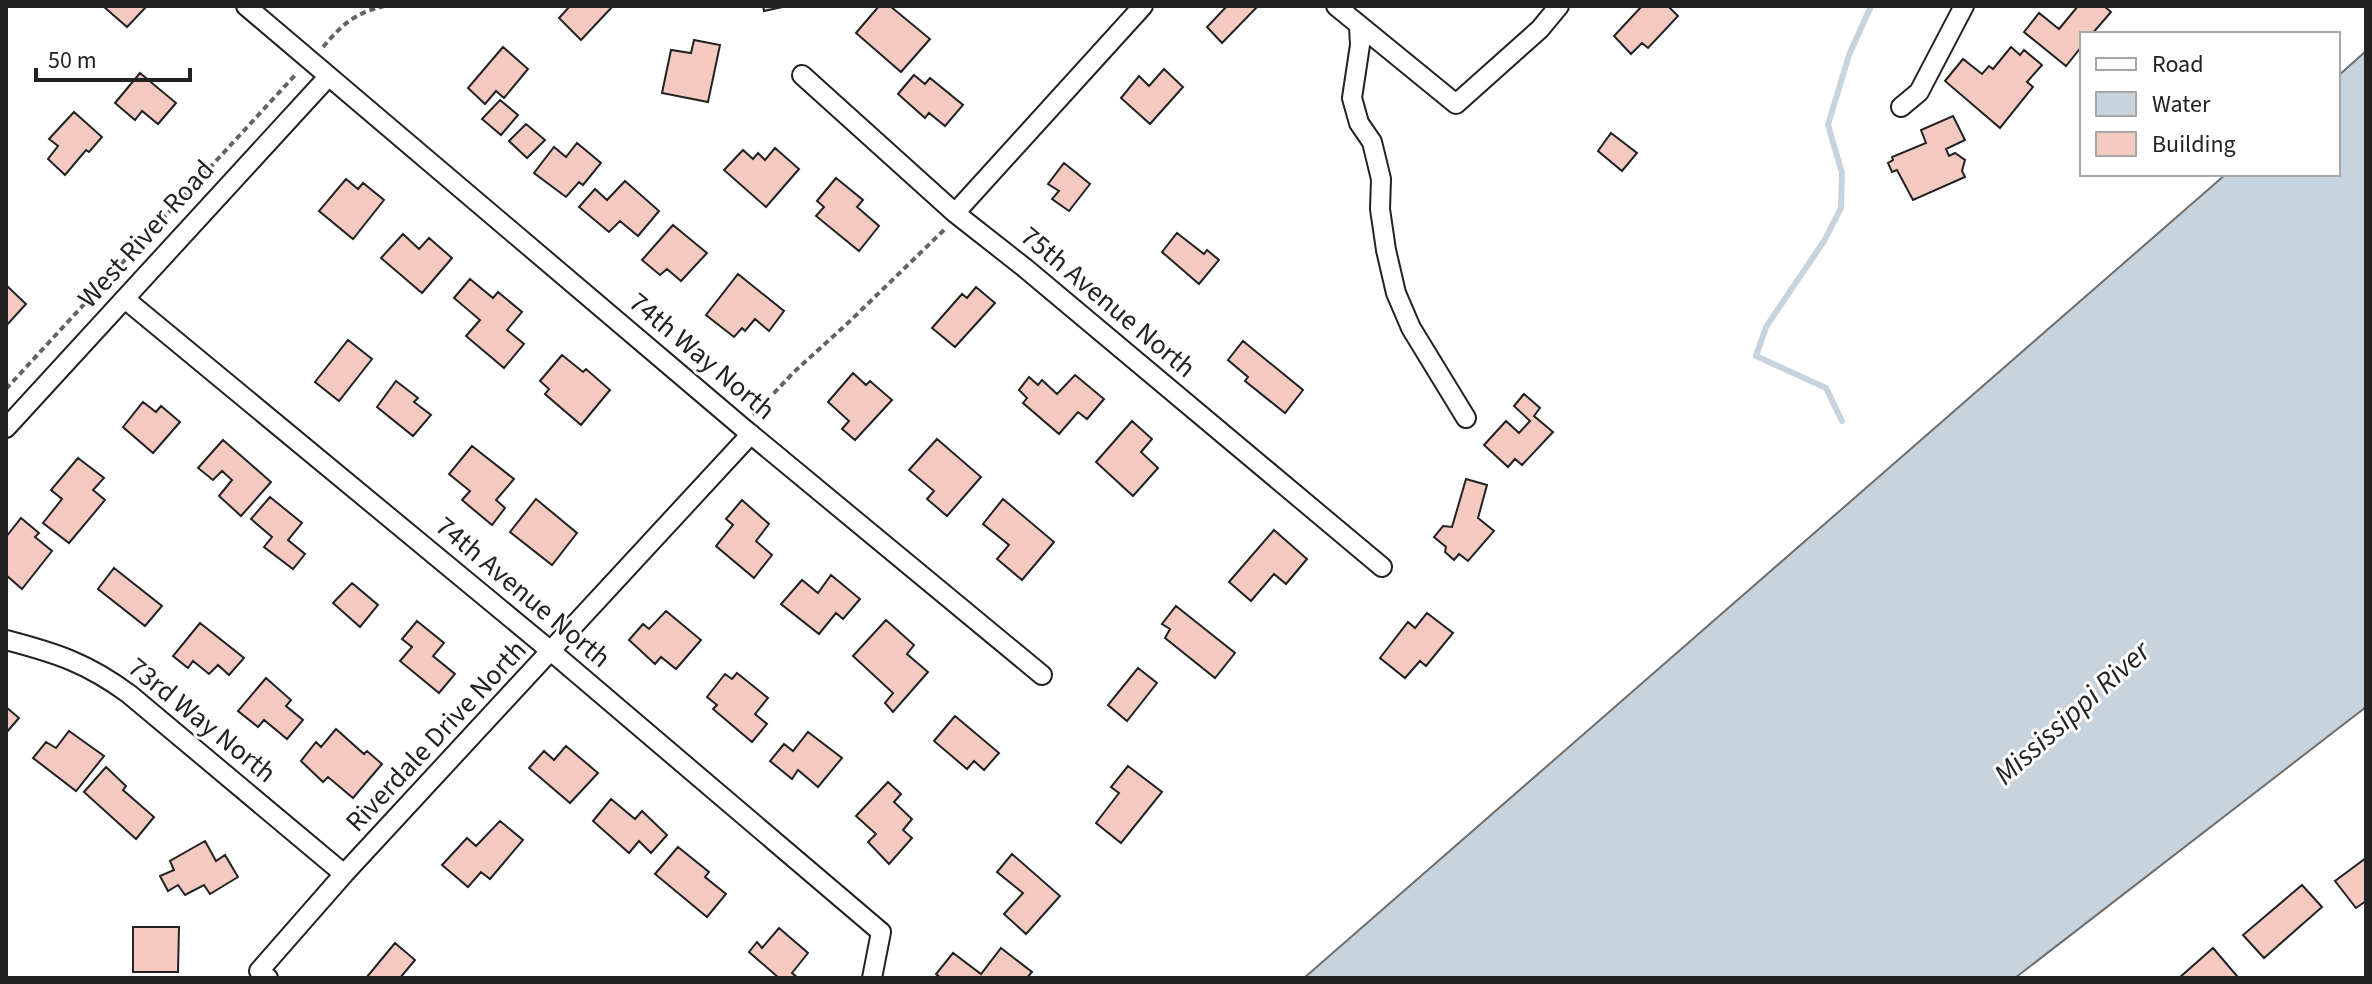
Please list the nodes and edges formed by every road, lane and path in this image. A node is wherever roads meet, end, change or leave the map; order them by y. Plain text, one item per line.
1 (246, 6) edge
2 (384, 6) edge
3 (1143, 6) edge
4 (1336, 6) edge
5 (1559, 6) edge
6 (1964, 6) edge
7 (1359, 26) junction
8 (318, 53) dead end
9 (298, 73) dead end
10 (802, 75) dead end
11 (328, 77) junction
12 (1901, 107) dead end
13 (955, 213) junction
14 (125, 299) junction
15 (6, 389) edge
16 (1466, 418) dead end
17 (6, 428) edge
18 (747, 430) junction
19 (1382, 567) dead end
20 (6, 640) edge
21 (552, 652) junction
22 (1042, 675) dead end
23 (344, 874) junction
24 (264, 974) edge
25 (872, 978) edge

1 - 11 street, 74th Way North
2 - 8 path
3 - 13 street
4 - 7 street
5 - 7 street
6 - 12 street
7 - 16 street
9 - 15 path
10 - 13 street, 75th Avenue North
11 - 14 street, West River Road
11 - 18 street, 74th Way North
13 - 18 path
13 - 19 street, 75th Avenue North
14 - 17 street, West River Road
14 - 21 street, 74th Avenue North
18 - 21 street, Riverdale Drive North
18 - 22 street, 74th Way North
20 - 23 street, 73rd Way North
21 - 23 street, Riverdale Drive North
21 - 25 street, 74th Avenue North
23 - 24 street, Riverdale Drive North

